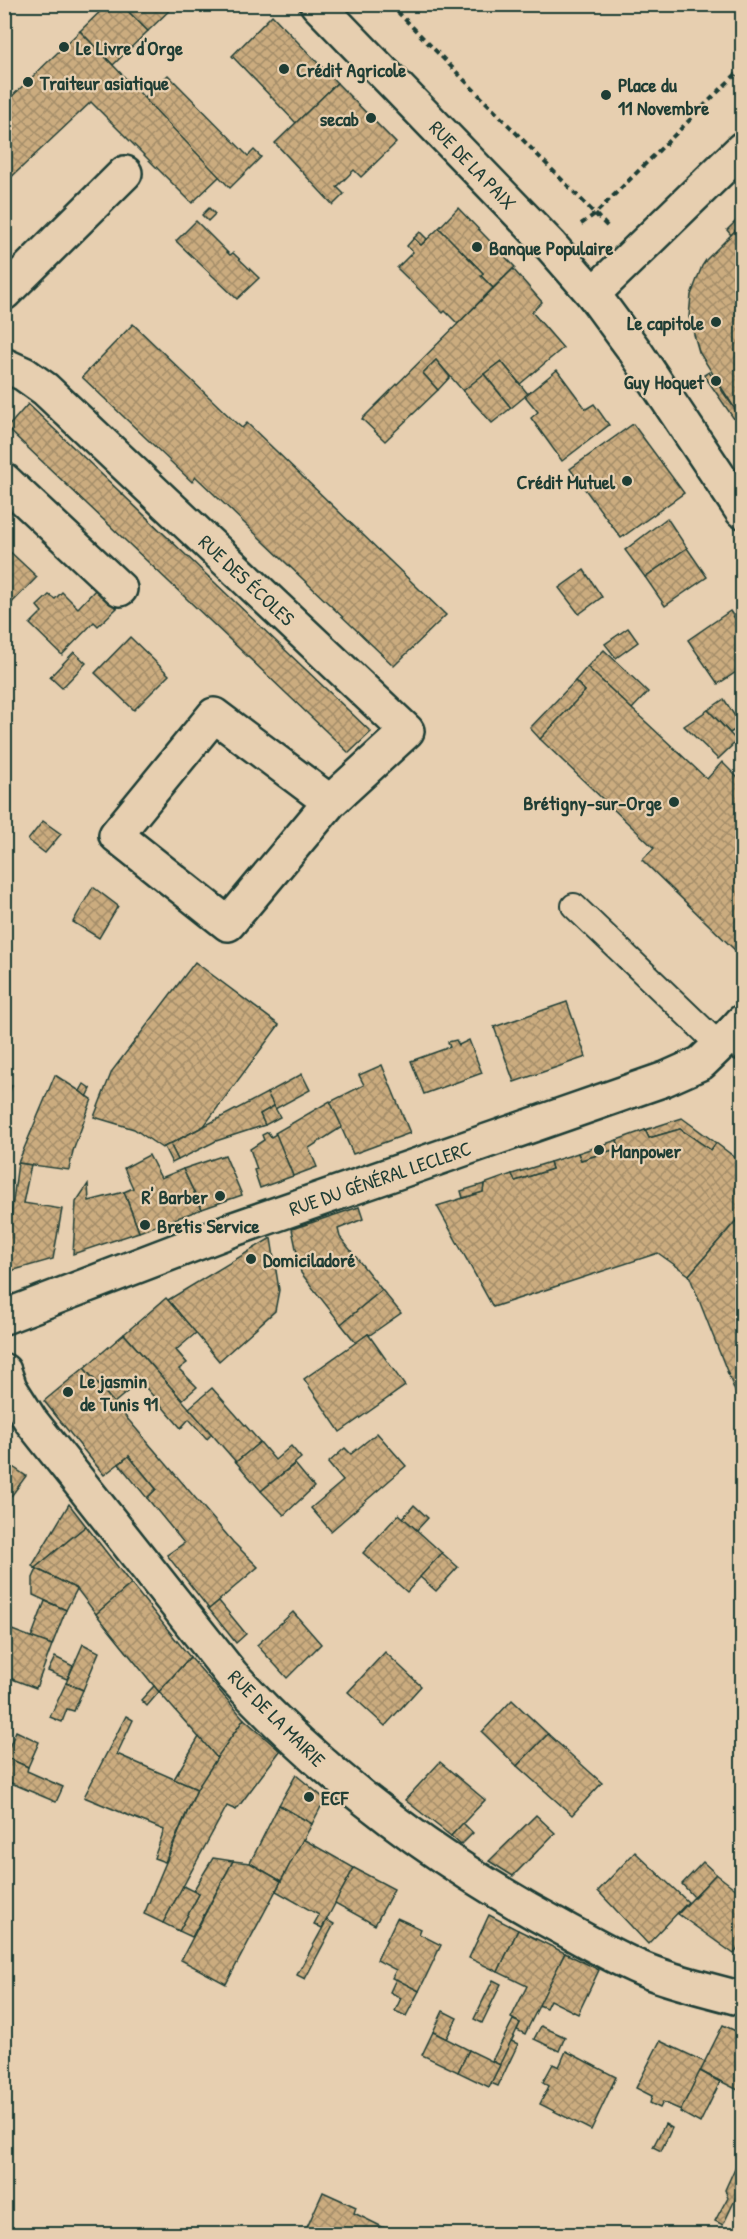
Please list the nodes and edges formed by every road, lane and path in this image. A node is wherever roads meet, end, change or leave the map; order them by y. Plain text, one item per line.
1 (317, 4) edge
2 (390, 4) edge
3 (742, 68) edge
4 (742, 149) edge
5 (125, 173) dead end
6 (595, 214) junction
7 (551, 246) junction
8 (637, 252) junction
9 (4, 293) edge
10 (593, 294) junction
11 (4, 366) edge
12 (4, 480) edge
13 (742, 511) edge
14 (120, 589) dead end
15 (330, 802) junction
16 (573, 906) dead end
17 (734, 1035) edge
18 (4, 1317) edge
19 (4, 1371) edge
20 (742, 1999) edge

1 - 7 street, RUE DE LA PAIX
2 - 6 path
3 - 6 path
4 - 8 street
5 - 9 street
6 - 7 path
6 - 8 path
7 - 10 street, RUE DE LA PAIX
8 - 10 street
10 - 13 street, RUE DE LA PAIX
11 - 15 street, RUE DES ÉCOLES
12 - 14 street
15 - 15 street, RUE DES ÉCOLES
16 - 17 lane
17 - 18 street, RUE DU GÉNÉRAL LECLERC
19 - 20 street, RUE DE LA MAIRIE

